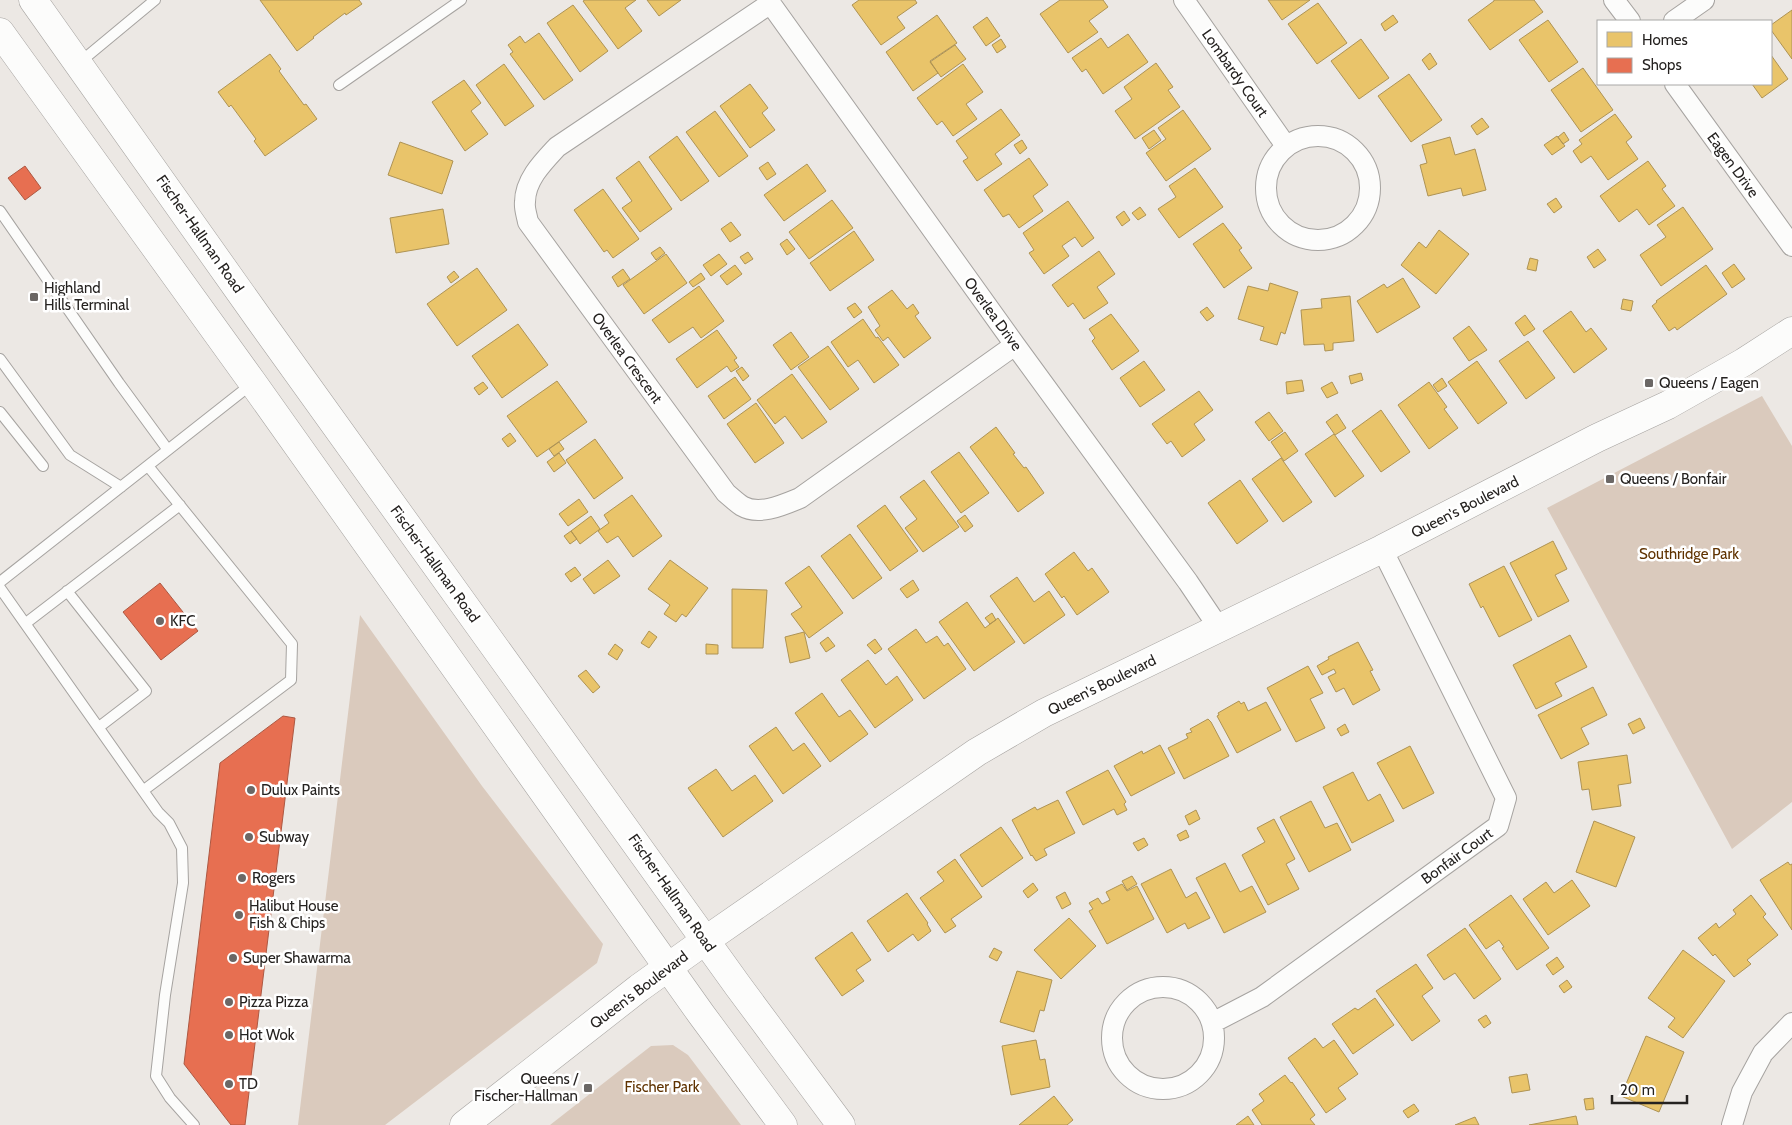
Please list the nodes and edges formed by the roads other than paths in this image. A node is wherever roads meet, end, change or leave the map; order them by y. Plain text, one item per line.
1 (33, 0) edge
2 (155, 0) edge
3 (461, 0) edge
4 (1184, 0) edge
5 (1614, 0) edge
6 (1704, 0) edge
7 (770, 2) edge
8 (1629, 20) edge
9 (1675, 20) edge
10 (0, 32) edge
11 (78, 64) junction
12 (339, 84) dead end
13 (1675, 85) edge
14 (1286, 146) junction
15 (0, 210) edge
16 (1792, 246) edge
17 (1792, 331) edge
18 (1015, 345) junction
19 (0, 359) edge
20 (253, 383) junction
21 (0, 412) edge
22 (168, 450) junction
23 (43, 466) dead end
24 (148, 466) junction
25 (121, 487) junction
26 (180, 505) junction
27 (1382, 549) junction
28 (0, 582) edge
29 (0, 588) edge
30 (67, 591) junction
31 (26, 623) junction
32 (1219, 628) junction
33 (99, 727) junction
34 (144, 790) junction
35 (706, 940) junction
36 (668, 968) junction
37 (1212, 1023) junction
38 (1792, 1023) edge
39 (194, 1125) edge
40 (464, 1125) edge
41 (783, 1125) edge
42 (841, 1125) edge
43 (1732, 1125) edge

1 - 11 main road, Fischer-Hallman Road
2 - 11 lane
3 - 12 lane
4 - 14 street, Lombardy Court
5 - 8 street
6 - 9 street
7 - 18 street, Overlea Drive
7 - 18 street, Overlea Crescent
10 - 20 main road
11 - 35 main road, Fischer-Hallman Road
13 - 16 street, Eagen Drive
14 - 14 street
15 - 22 lane
17 - 27 main road, Queen's Boulevard
18 - 32 street, Overlea Drive
19 - 25 lane
20 - 22 lane
20 - 36 main road
21 - 23 lane
22 - 24 lane
24 - 25 lane
24 - 26 lane
25 - 28 lane
26 - 30 lane
26 - 34 lane
27 - 32 main road, Queen's Boulevard
27 - 37 street, Bonfair Court
29 - 31 lane
30 - 31 lane
30 - 33 lane
31 - 33 lane
32 - 35 main road, Queen's Boulevard
33 - 34 lane
34 - 39 lane
35 - 36 main road, Queen's Boulevard
35 - 42 main road, Fischer-Hallman Road
36 - 40 main road, Queen's Boulevard
36 - 41 main road
37 - 37 street
38 - 43 street

